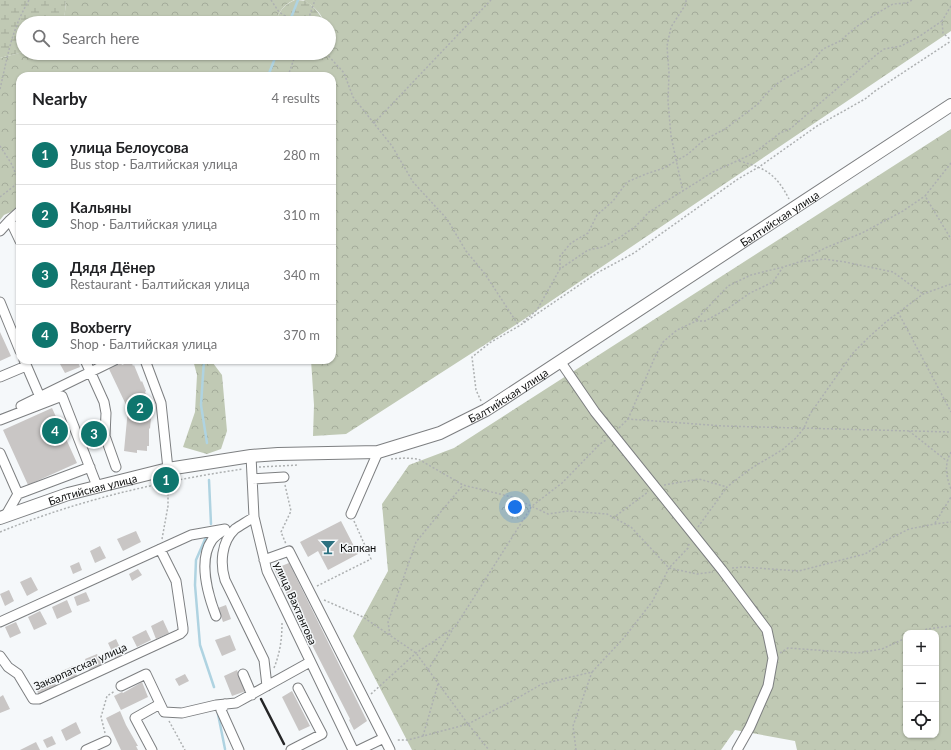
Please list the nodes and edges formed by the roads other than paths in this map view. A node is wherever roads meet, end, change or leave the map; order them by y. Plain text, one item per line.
1 (951, 105) edge
2 (16, 215) edge
3 (10, 220) junction
4 (0, 231) edge
5 (16, 233) edge
6 (0, 302) edge
7 (16, 341) edge
8 (560, 361) junction
9 (23, 364) edge
10 (25, 364) edge
11 (87, 364) edge
12 (106, 364) edge
13 (146, 364) edge
14 (91, 371) junction
15 (0, 377) edge
16 (40, 397) junction
17 (0, 415) edge
18 (0, 420) edge
19 (0, 453) edge
20 (376, 456) junction
21 (251, 462) junction
22 (90, 467) junction
23 (116, 467) dead end
24 (168, 469) junction
25 (284, 477) road end
26 (252, 479) junction
27 (97, 486) junction
28 (18, 494) junction
29 (351, 514) road end
30 (3, 517) edge
31 (254, 517) junction
32 (225, 529) junction
33 (160, 548) junction
34 (264, 560) junction
35 (216, 616) dead end
36 (0, 622) edge
37 (0, 656) edge
38 (310, 662) junction
39 (243, 674) dead end
40 (121, 686) road end
41 (267, 686) junction
42 (298, 688) dead end
43 (252, 695) junction
44 (225, 704) junction
45 (162, 708) junction
46 (384, 738) junction
47 (106, 741) road end
48 (86, 750) edge
49 (152, 750) edge
50 (239, 750) edge
51 (291, 750) edge
52 (353, 750) edge
53 (359, 750) edge
54 (390, 750) edge
55 (737, 750) edge

1 - 8 main road, Балтийская улица
2 - 3 street
3 - 4 street
3 - 5 street
6 - 7 street
8 - 20 main road, Балтийская улица
8 - 55 street
9 - 15 street
10 - 16 street
11 - 14 street
12 - 14 street
13 - 24 street
14 - 16 street
14 - 23 street
16 - 17 street
18 - 22 street
19 - 28 street
20 - 21 main road, Балтийская улица
20 - 29 street
21 - 24 main road, Балтийская улица
21 - 26 street, улица Вахтангова
22 - 27 street
22 - 28 street
24 - 27 main road, Балтийская улица
25 - 26 street
26 - 31 street, улица Вахтангова
27 - 30 main road, Балтийская улица
28 - 30 street
31 - 32 street
31 - 34 street, улица Вахтангова
31 - 41 street
32 - 33 street
32 - 35 street
33 - 36 street
33 - 37 street, Закарпатская улица
34 - 38 street, улица Вахтангова
34 - 46 street
38 - 41 street
38 - 52 street, улица Вахтангова
39 - 43 street
40 - 45 street
41 - 43 street
42 - 51 street
43 - 44 street
44 - 45 street
44 - 50 street
45 - 49 street
46 - 53 street
46 - 54 street
47 - 48 street

